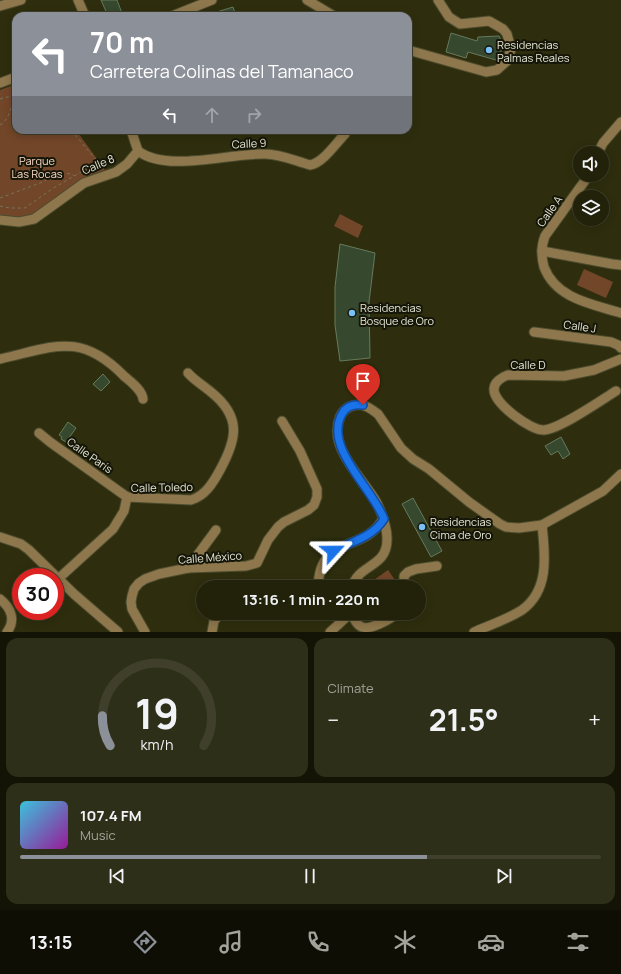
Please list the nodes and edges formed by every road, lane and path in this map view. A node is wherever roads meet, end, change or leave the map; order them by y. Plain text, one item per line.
1 (21, 0) edge
2 (78, 0) edge
3 (212, 0) edge
4 (307, 0) edge
5 (438, 0) edge
6 (0, 6) edge
7 (83, 12) edge
8 (182, 12) edge
9 (327, 12) edge
10 (412, 51) edge
11 (12, 78) edge
12 (0, 83) edge
13 (12, 96) edge
14 (0, 99) edge
15 (12, 104) edge
16 (621, 122) edge
17 (0, 125) edge
18 (74, 134) edge
19 (132, 134) edge
20 (345, 134) edge
21 (602, 146) edge
22 (138, 151) junction
23 (74, 176) junction
24 (584, 182) edge
25 (0, 198) edge
26 (0, 206) edge
27 (0, 220) edge
28 (542, 250) junction
29 (621, 265) edge
30 (621, 313) edge
31 (534, 332) dead end
32 (621, 348) edge
33 (0, 359) edge
34 (621, 359) edge
35 (188, 373) dead end
36 (616, 391) dead end
37 (143, 399) dead end
38 (282, 421) dead end
39 (39, 433) dead end
40 (621, 474) edge
41 (127, 497) junction
42 (384, 519) junction
43 (542, 525) junction
44 (216, 530) dead end
45 (0, 537) edge
46 (437, 566) dead end
47 (47, 568) edge
48 (188, 568) junction
49 (64, 574) edge
50 (318, 580) edge
51 (356, 580) edge
52 (404, 580) edge
53 (64, 584) edge
54 (0, 599) edge
55 (216, 620) edge
56 (343, 620) edge
57 (356, 620) edge
58 (386, 620) edge
59 (11, 631) edge
60 (118, 632) edge
61 (144, 632) edge
62 (212, 632) edge
63 (330, 632) edge
64 (474, 632) edge

1 - 6 street
2 - 7 street
3 - 8 street
4 - 9 street
5 - 10 street
11 - 12 street
13 - 14 path
15 - 17 path
16 - 21 street
18 - 23 path
19 - 22 street
20 - 22 street, Calle 9
22 - 27 street, Calle 8
23 - 25 path
23 - 26 path
24 - 28 street, Calle A
28 - 29 street
28 - 30 street
31 - 32 street, Calle J
33 - 37 street
34 - 36 street, Calle D
35 - 41 street, Calle Toledo
38 - 48 street, Calle México
39 - 41 street, Calle París
40 - 43 street
41 - 49 street, Calle Toledo
42 - 43 street
42 - 50 street
42 - 51 street
43 - 64 street
44 - 48 street
45 - 47 street
46 - 52 street
48 - 61 street, Calle México
53 - 60 street
54 - 59 street
55 - 62 street
56 - 63 street
57 - 58 street

